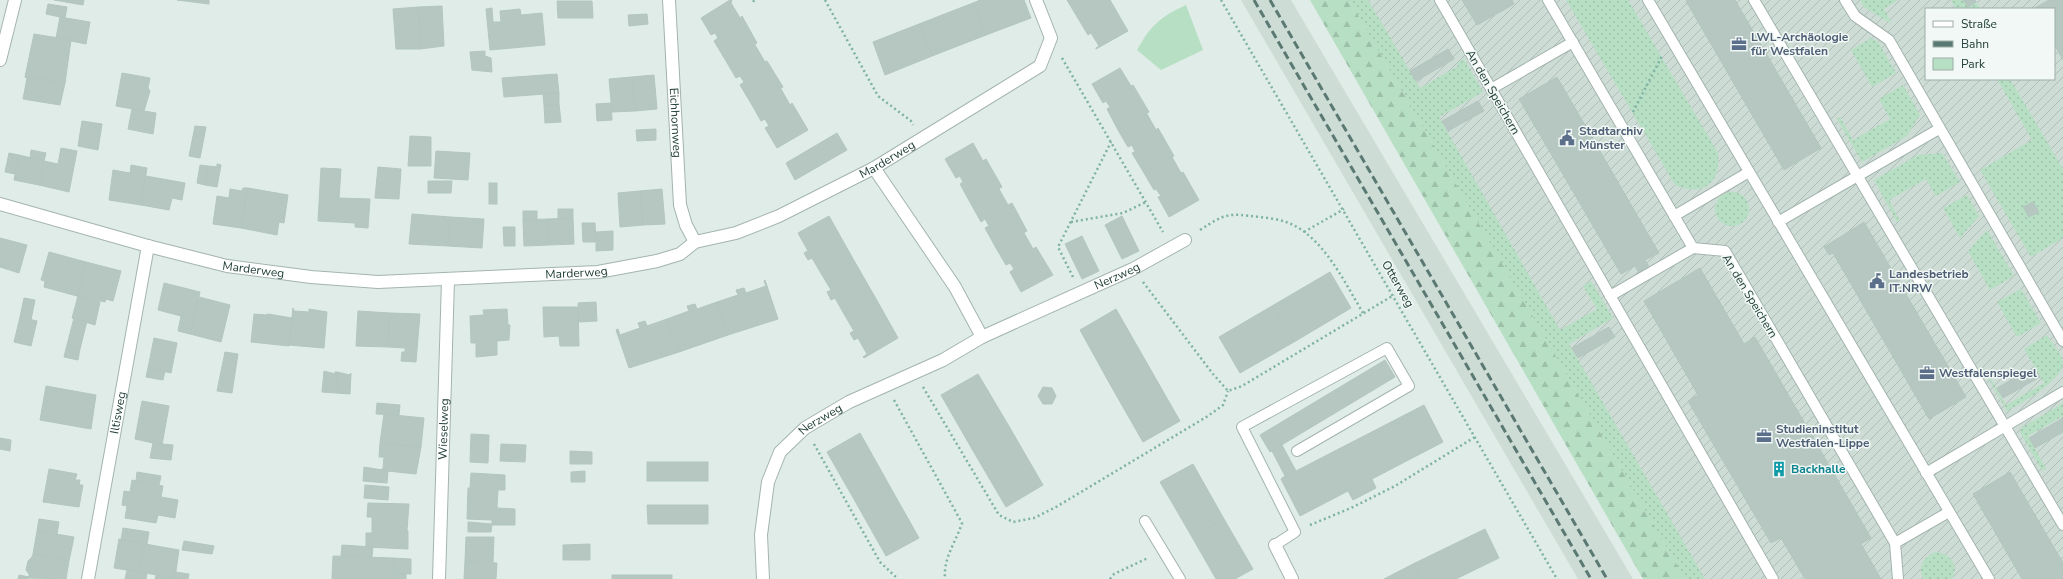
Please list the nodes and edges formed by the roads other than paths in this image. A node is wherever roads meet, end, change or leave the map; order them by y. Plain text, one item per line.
1 (15, 0) edge
2 (669, 0) edge
3 (1036, 0) edge
4 (1440, 0) edge
5 (1548, 0) edge
6 (1648, 0) edge
7 (1754, 0) edge
8 (1846, 0) edge
9 (1573, 42) junction
10 (0, 60) edge
11 (1491, 89) junction
12 (1939, 129) junction
13 (874, 168) junction
14 (1749, 172) junction
15 (1858, 176) junction
16 (0, 204) edge
17 (1674, 216) junction
18 (1778, 222) junction
19 (1185, 240) road end
20 (695, 242) junction
21 (148, 246) junction
22 (1693, 248) junction
23 (448, 280) junction
24 (1610, 296) junction
25 (982, 338) junction
26 (2063, 341) edge
27 (2063, 392) edge
28 (2005, 426) junction
29 (1297, 451) dead end
30 (1926, 473) junction
31 (1949, 512) junction
32 (1145, 521) dead end
33 (2063, 525) edge
34 (1895, 543) junction
35 (1275, 545) joint
36 (88, 579) edge
37 (439, 579) edge
38 (763, 579) edge
39 (1180, 579) edge
40 (1292, 579) edge
41 (1773, 579) edge
42 (1898, 579) edge
43 (1989, 579) edge

1 - 10 street
2 - 20 street, Eichhornweg
3 - 13 street, Marderweg
4 - 11 lane, An den Speichern
5 - 9 lane
6 - 14 lane
7 - 15 lane
8 - 12 lane
9 - 11 lane
9 - 17 lane
11 - 24 lane, An den Speichern
12 - 15 lane
12 - 26 lane
13 - 20 street, Marderweg
13 - 25 street
14 - 17 lane
14 - 18 lane
15 - 18 lane
15 - 28 lane
16 - 21 street, Marderweg
17 - 22 lane
18 - 30 lane
19 - 25 street, Nerzweg
20 - 23 street, Marderweg
21 - 23 street, Marderweg
21 - 36 street, Iltisweg
22 - 24 lane
22 - 34 lane, An den Speichern
23 - 37 street, Wieselweg
24 - 41 lane, An den Speichern
25 - 38 street, Nerzweg
27 - 28 lane
28 - 30 lane
28 - 33 lane
29 - 35 lane
30 - 31 lane
31 - 34 lane
31 - 43 lane
32 - 39 lane
34 - 42 lane, An den Speichern
35 - 40 street

